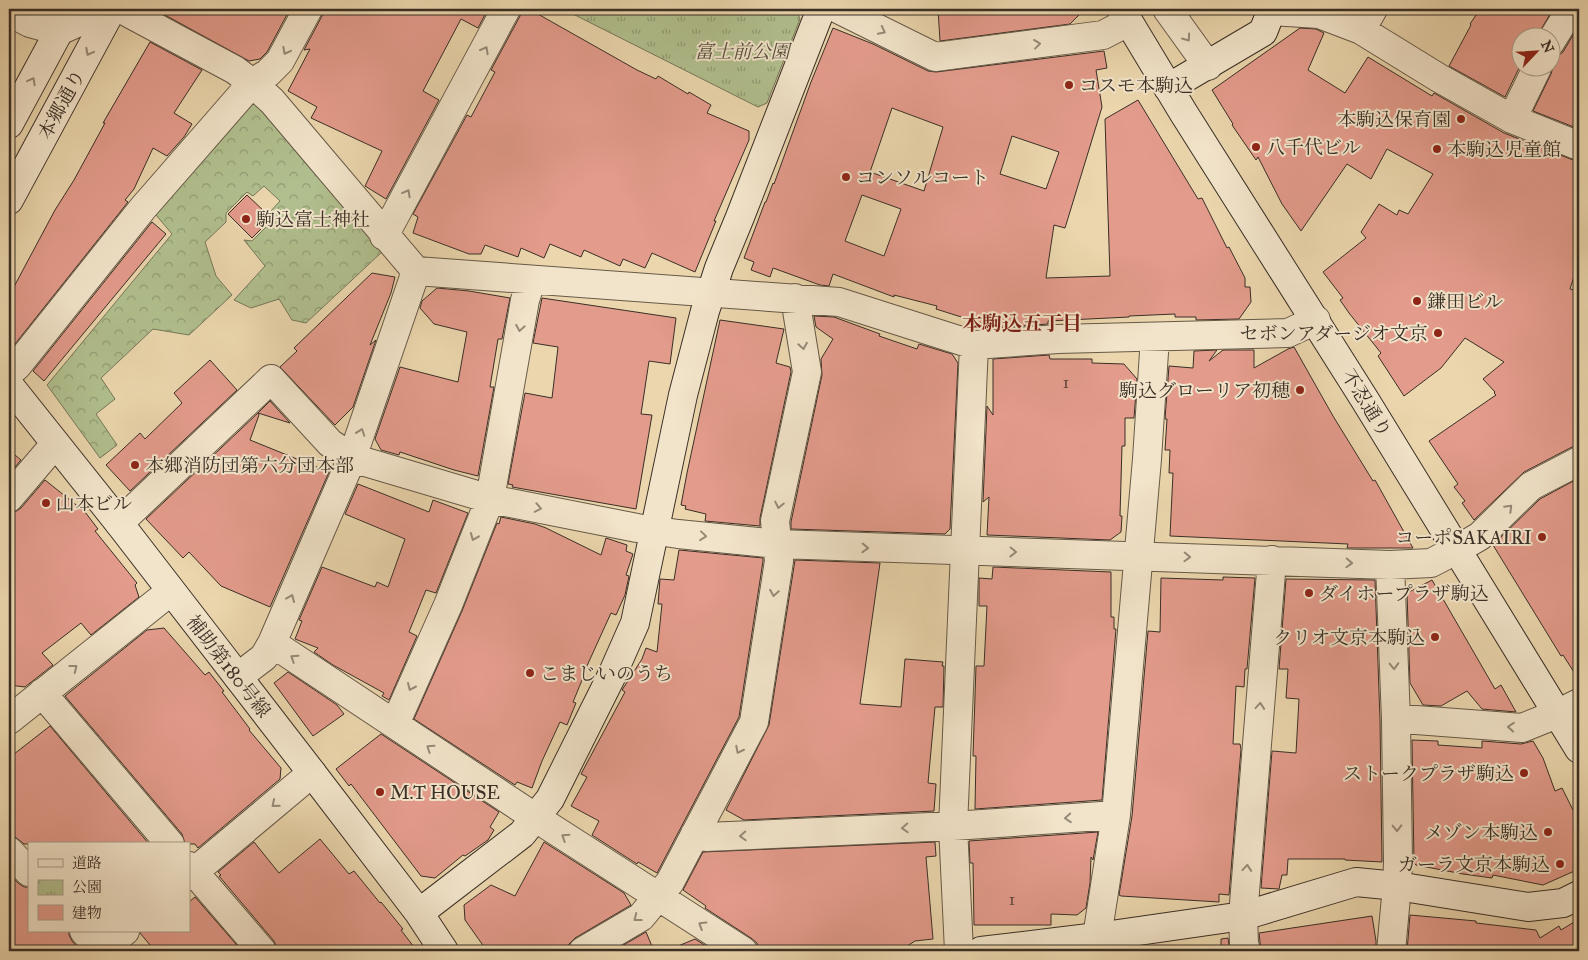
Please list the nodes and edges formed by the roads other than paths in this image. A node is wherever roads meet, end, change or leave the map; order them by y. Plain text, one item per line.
1 (108, 9) edge
2 (112, 9) edge
3 (121, 9) edge
4 (308, 9) edge
5 (506, 9) edge
6 (821, 9) edge
7 (838, 9) edge
8 (1166, 9) edge
9 (1571, 9) edge
10 (1271, 10) edge
11 (9, 12) edge
12 (1124, 15) edge
13 (1367, 19) edge
14 (65, 20) edge
15 (1559, 28) edge
16 (1208, 66) junction
17 (1533, 78) edge
18 (252, 83) junction
19 (1168, 88) junction
20 (1512, 119) junction
21 (9, 124) edge
22 (1579, 146) edge
23 (9, 200) edge
24 (384, 236) junction
25 (416, 272) junction
26 (531, 280) junction
27 (711, 293) junction
28 (795, 298) junction
29 (1316, 320) junction
30 (1155, 336) junction
31 (974, 345) junction
32 (9, 373) edge
33 (9, 385) edge
34 (55, 444) junction
35 (352, 458) junction
36 (1579, 461) edge
37 (9, 498) edge
38 (490, 499) junction
39 (119, 523) junction
40 (655, 530) junction
41 (778, 544) junction
42 (1458, 549) junction
43 (965, 551) junction
44 (1138, 556) junction
45 (1272, 560) junction
46 (1390, 564) junction
47 (171, 591) junction
48 (272, 643) junction
49 (238, 677) junction
50 (42, 693) junction
51 (1568, 708) edge
52 (11, 714) edge
53 (1396, 720) junction
54 (395, 724) junction
55 (1579, 750) edge
56 (312, 773) junction
57 (1116, 815) junction
58 (536, 818) junction
59 (953, 826) junction
60 (695, 834) junction
61 (168, 842) edge
62 (9, 850) edge
63 (28, 871) edge
64 (190, 871) edge
65 (1397, 886) junction
66 (1579, 895) edge
67 (657, 897) junction
68 (419, 913) junction
69 (1243, 916) junction
70 (85, 932) edge
71 (124, 932) edge
72 (1098, 944) edge
73 (102, 951) edge
74 (262, 951) edge
75 (444, 951) edge
76 (584, 951) edge
77 (743, 951) edge
78 (959, 951) edge
79 (981, 951) edge
80 (1246, 951) edge
81 (1391, 951) edge

1 - 14 street
2 -> 23 street, 本郷通り
3 - 18 street
4 -> 18 street
24 -> 5 street
6 - 27 street
7 -> 12 street
8 -> 16 street
9 - 15 street
10 - 13 street
10 - 16 street
11 - 14 street
12 - 19 street, 不忍通り
13 - 20 street
21 -> 14 street, 本郷通り
16 - 19 street
17 - 20 street
18 - 24 street
18 - 32 street
19 - 29 street, 不忍通り
20 - 22 street
24 - 25 street
25 - 26 street
35 -> 25 street
26 - 27 street
26 -> 38 street
27 - 28 street
27 - 40 street
28 - 31 street
28 -> 41 street
29 - 30 street
29 - 42 street, 不忍通り
30 - 31 street
30 - 44 street
31 - 43 street
33 - 34 street, 補助第180号線
34 - 37 street
34 - 39 street, 補助第180号線
35 - 38 street
35 - 39 street
48 -> 35 street
42 -> 36 street
38 -> 40 street
38 -> 54 street
39 - 47 street, 補助第180号線
40 -> 41 street
40 - 58 street
41 -> 43 street
41 -> 60 street
42 - 46 street
42 - 51 street, 不忍通り
43 -> 44 street
43 - 59 street
44 -> 45 street
44 - 57 street
45 -> 46 street
69 -> 45 street
46 -> 53 street
47 - 49 street, 補助第180号線
50 -> 47 street
48 - 49 street
54 -> 48 street
49 - 56 street, 補助第180号線
50 - 52 street
50 - 61 street
51 -> 53 street
51 - 55 street, 不忍通り
53 -> 65 street
58 -> 54 street
56 -> 64 street
56 - 68 street, 補助第180号線
57 -> 59 street
57 - 72 street
67 -> 58 street
58 - 68 street
59 -> 60 street
59 - 78 street
60 - 67 street
62 - 63 street
64 - 74 street
65 - 66 street
65 - 69 street
65 - 81 street
67 -> 76 street
77 -> 67 street
68 - 75 street, 補助第180号線
69 - 72 street
69 - 80 street
70 - 73 street
71 - 73 street
72 - 79 street

